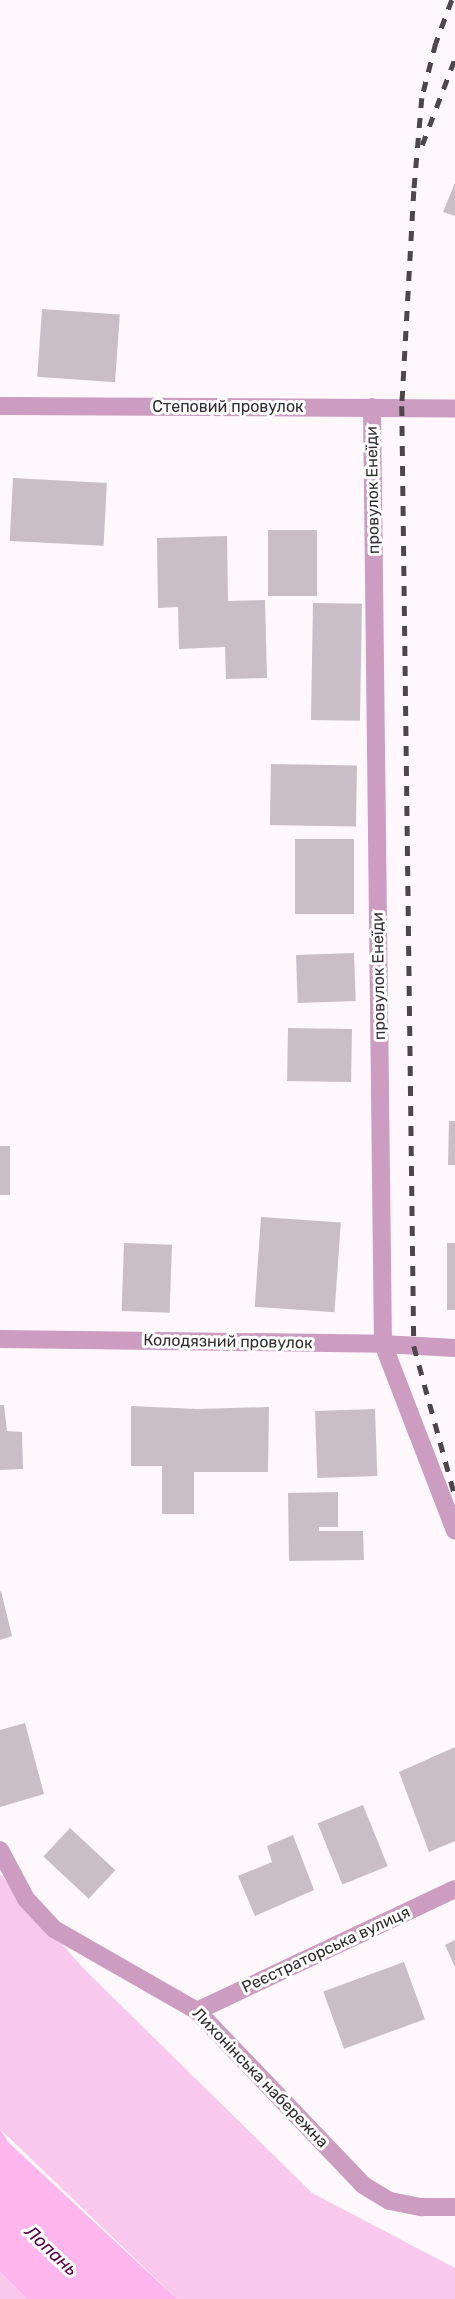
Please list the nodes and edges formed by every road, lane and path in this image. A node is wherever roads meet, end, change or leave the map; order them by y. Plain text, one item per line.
1 (0, 406) edge
2 (372, 407) junction
3 (455, 408) edge
4 (0, 1339) edge
5 (383, 1344) junction
6 (455, 1348) edge
7 (455, 1531) edge
8 (0, 1850) edge
9 (455, 1889) edge
10 (197, 2011) junction
11 (455, 2207) edge

1 - 2 street, Степовий провулок
2 - 3 street, Степовий провулок
2 - 5 street, провулок Енеїди
4 - 5 street, Колодязний провулок
5 - 6 street, Колодязний провулок
5 - 7 street, провулок Енеїди
8 - 10 street, Лихонінська набережна
9 - 10 street, Реєстраторська вулиця
10 - 11 street, Лихонінська набережна

